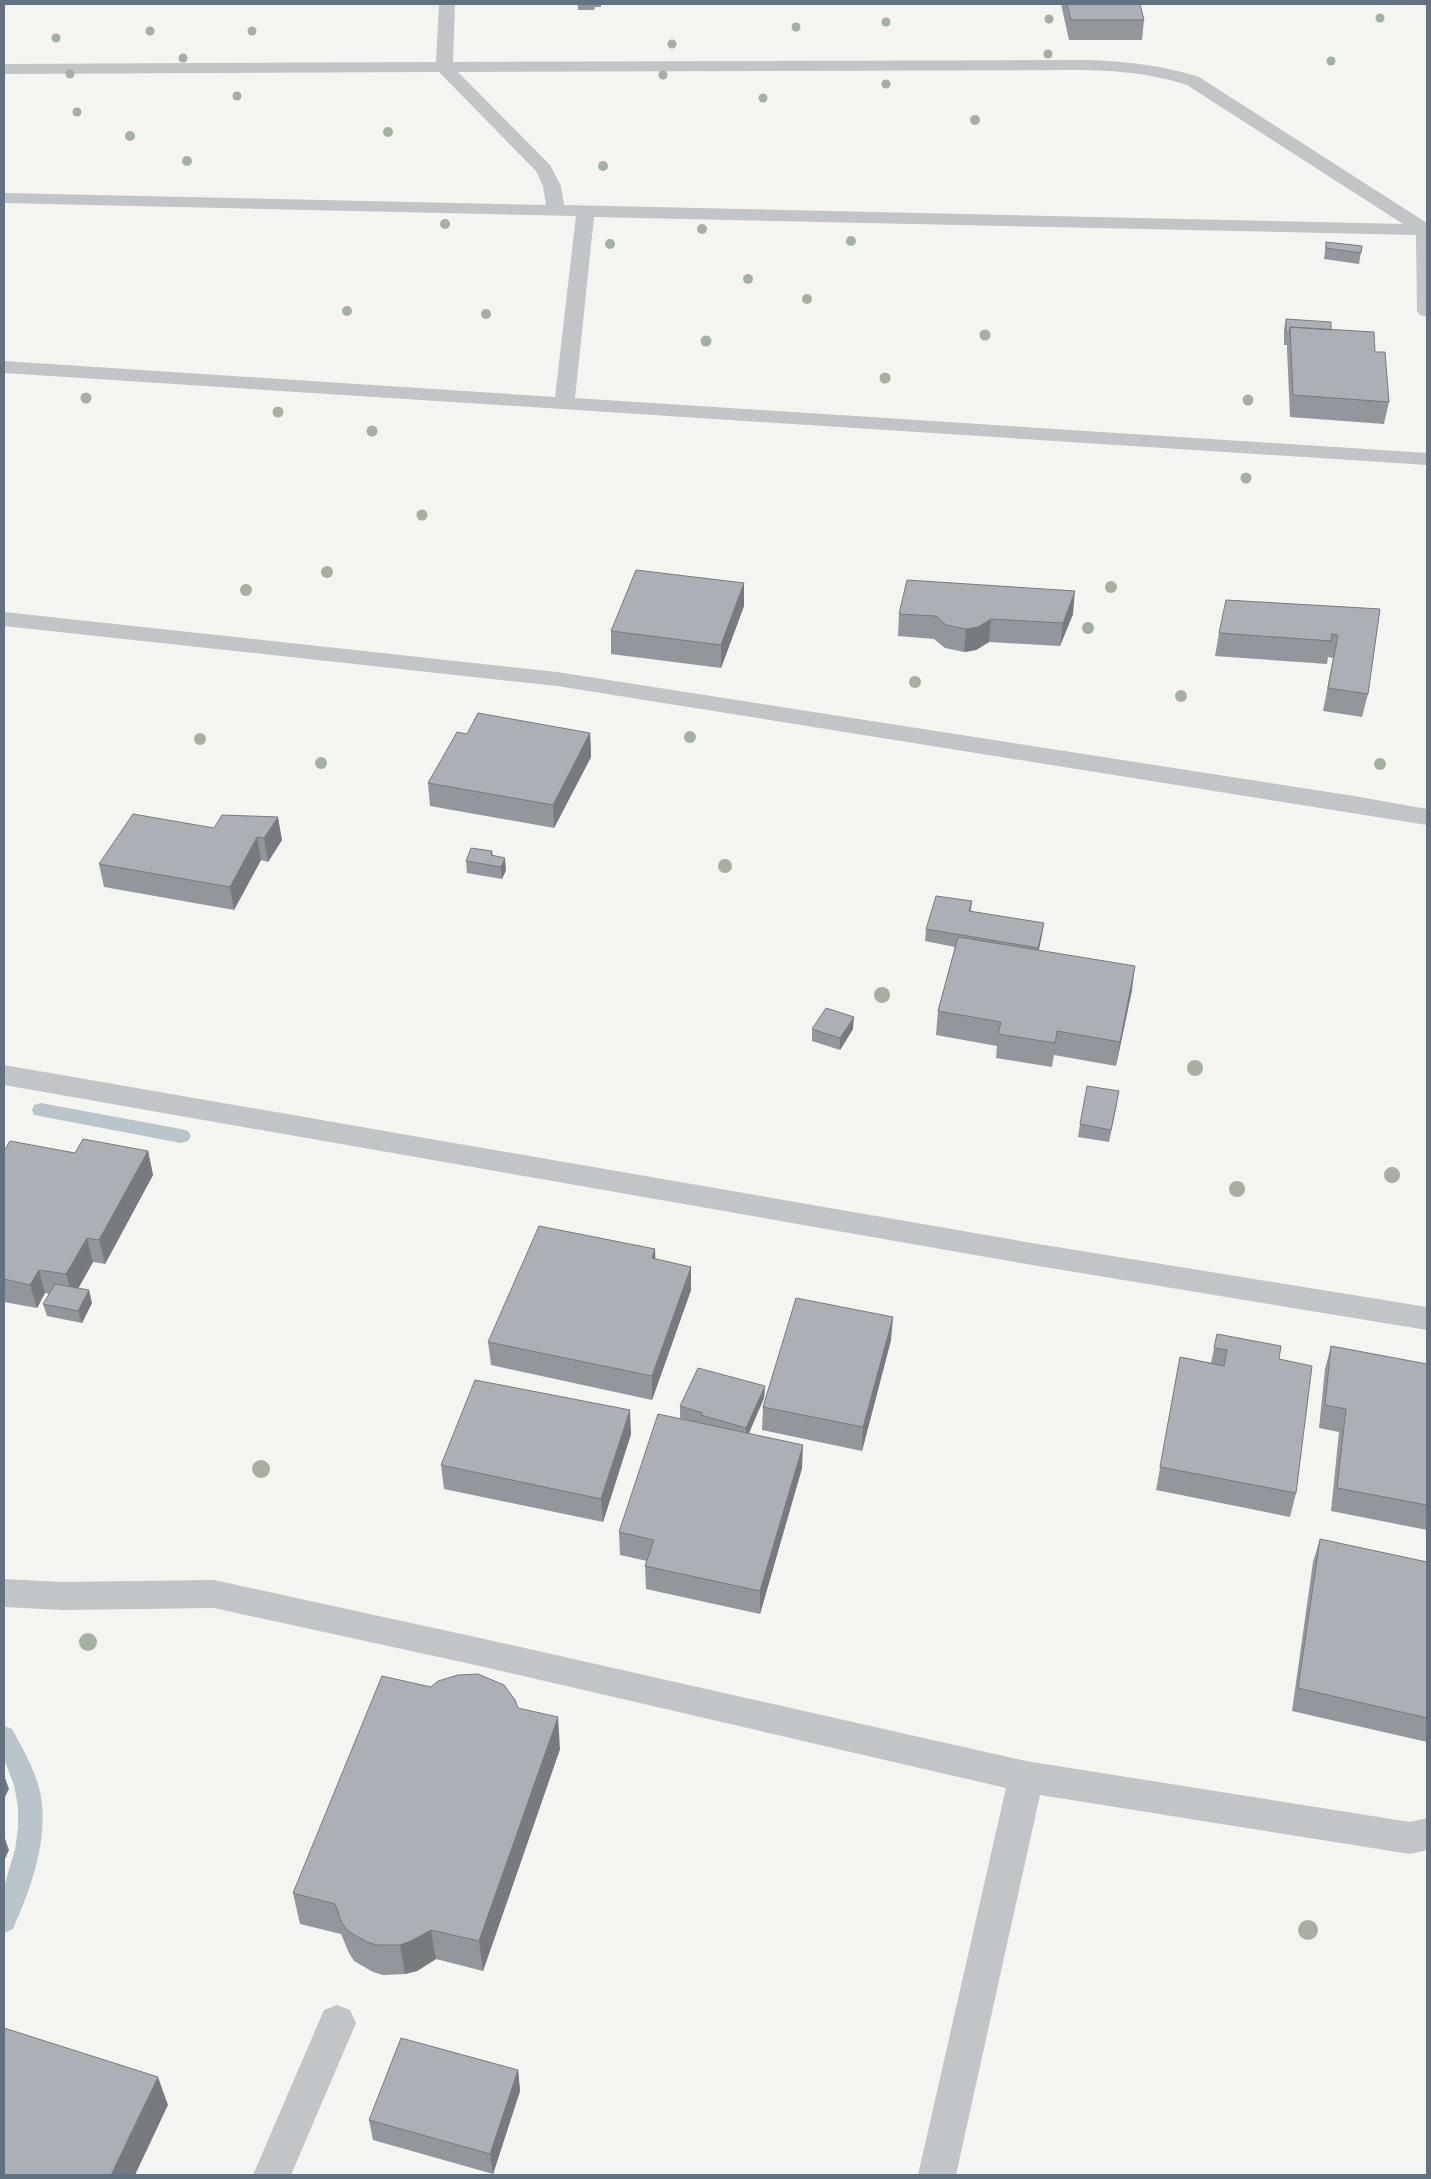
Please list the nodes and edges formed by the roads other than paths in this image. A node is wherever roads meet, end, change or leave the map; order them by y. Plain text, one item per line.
1 (447, 4) edge
2 (444, 68) junction
3 (4, 69) edge
4 (4, 198) edge
5 (556, 210) junction
6 (586, 211) junction
7 (1426, 229) edge
8 (1427, 312) edge
9 (4, 367) edge
10 (564, 403) junction
11 (1427, 459) edge
12 (4, 619) edge
13 (1427, 817) edge
14 (4, 1075) edge
15 (1427, 1319) edge
16 (4, 1593) edge
17 (1026, 1777) junction
18 (1427, 1834) edge
19 (336, 2023) dead end
20 (272, 2175) edge
21 (937, 2175) edge

1 - 2 street
2 - 3 street
2 - 5 street
2 - 7 street
4 - 5 street
5 - 6 street
6 - 7 street
6 - 10 street
7 - 8 street
9 - 10 street
10 - 11 street
12 - 13 street
14 - 15 street
16 - 17 street
17 - 18 street
17 - 21 street
19 - 20 street

